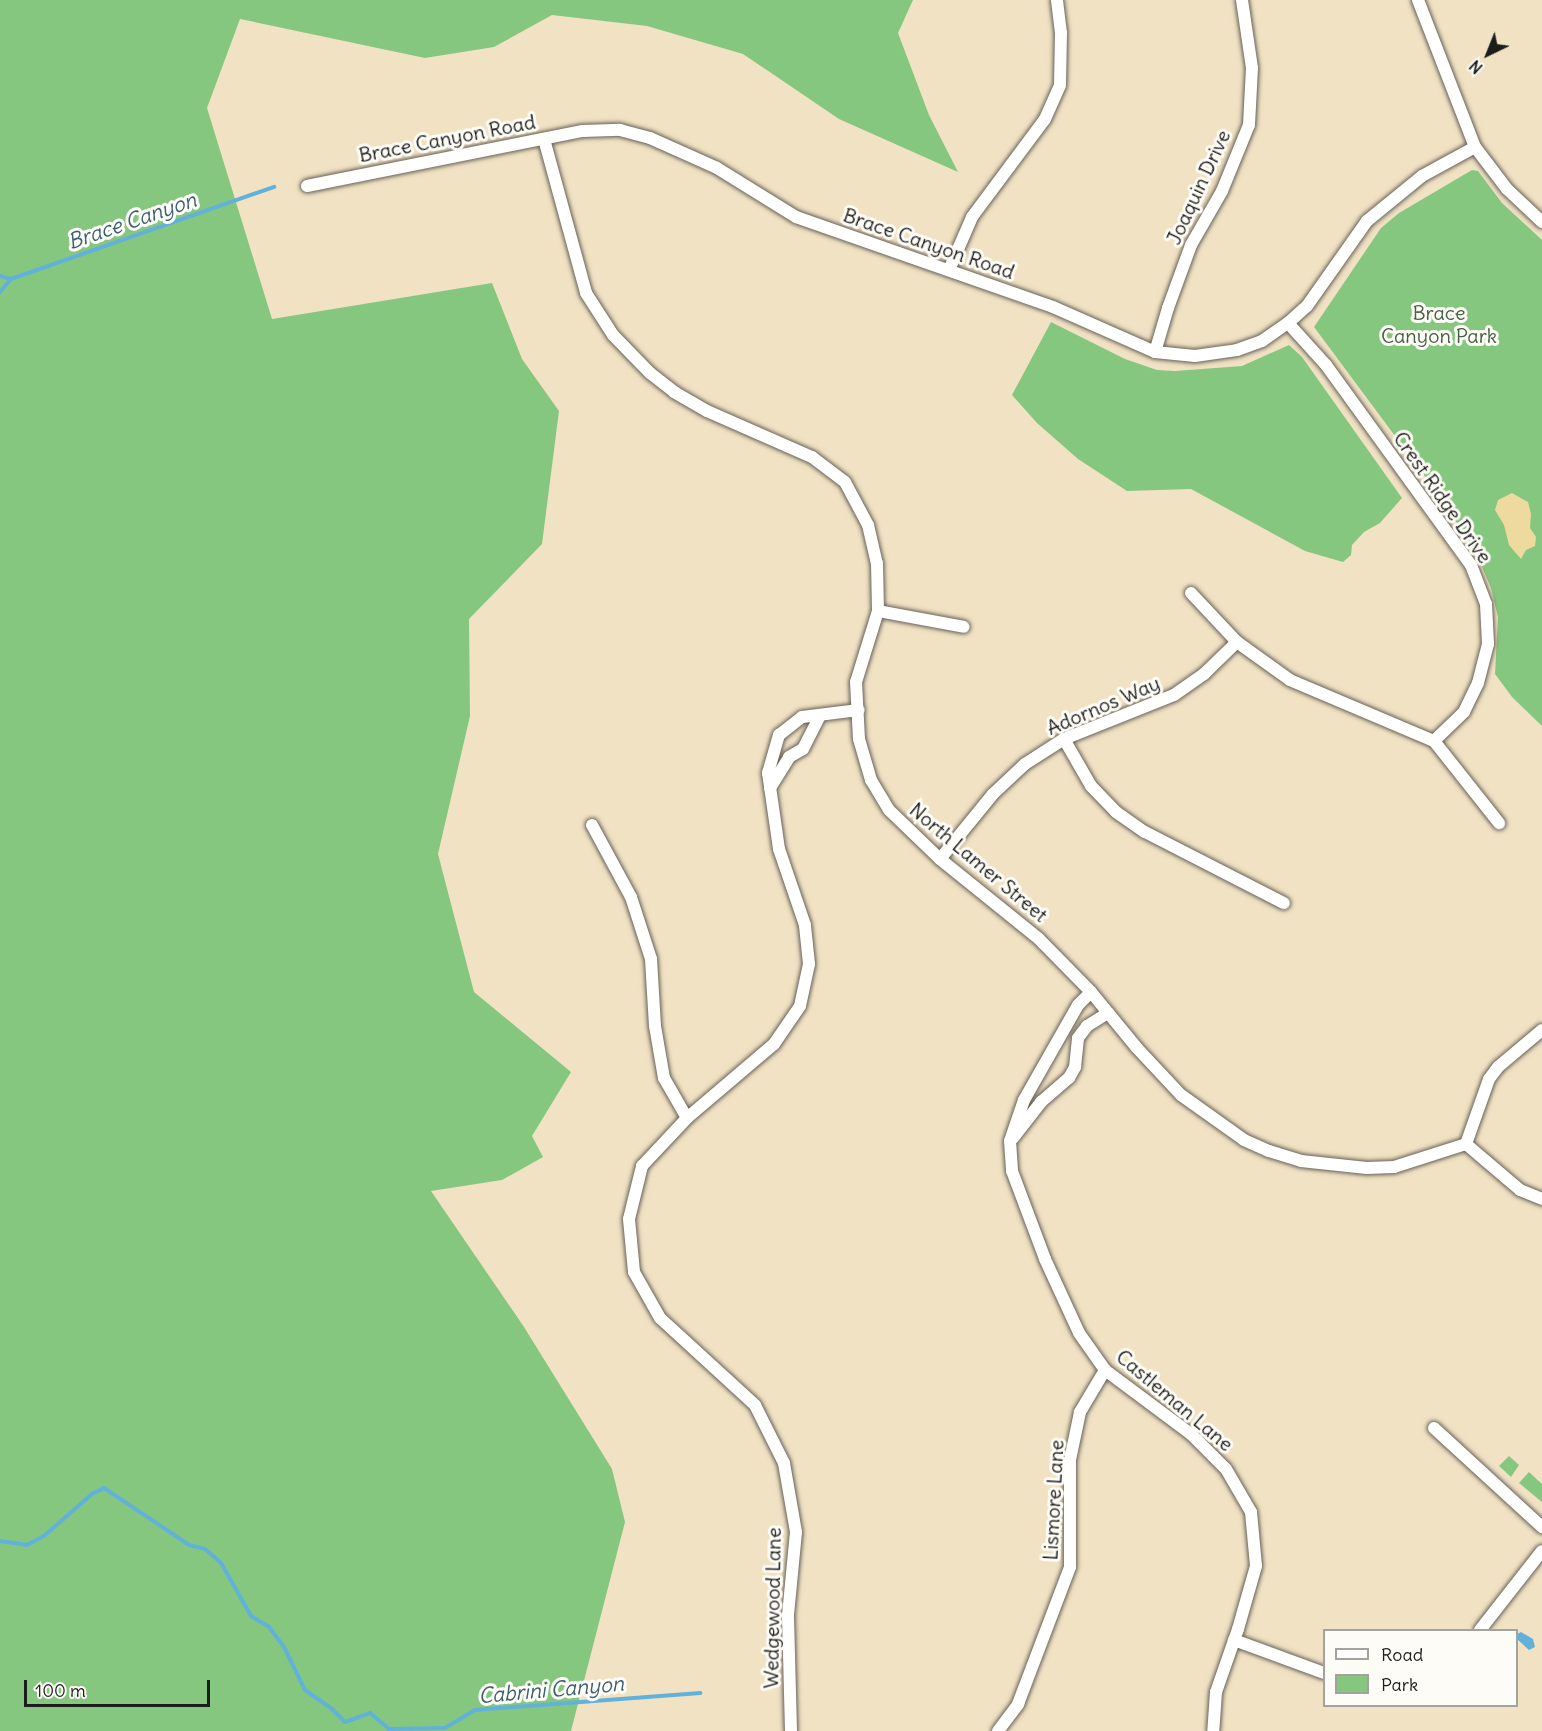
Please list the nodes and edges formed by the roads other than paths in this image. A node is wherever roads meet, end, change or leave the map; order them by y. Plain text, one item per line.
1 (1057, 0) edge
2 (1242, 0) edge
3 (1418, 0) edge
4 (543, 139) junction
5 (1475, 147) junction
6 (307, 186) dead end
7 (1542, 222) edge
8 (949, 270) junction
9 (1288, 323) junction
10 (1155, 352) junction
11 (1191, 592) dead end
12 (878, 611) junction
13 (964, 627) dead end
14 (1237, 642) junction
15 (859, 710) junction
16 (820, 715) junction
17 (1064, 739) junction
18 (1434, 741) junction
19 (770, 788) junction
20 (1498, 823) dead end
21 (592, 825) dead end
22 (940, 859) junction
23 (1284, 903) dead end
24 (1091, 992) junction
25 (1108, 1013) junction
26 (1542, 1030) edge
27 (687, 1118) junction
28 (1010, 1141) junction
29 (1466, 1144) junction
30 (1542, 1199) edge
31 (1105, 1370) junction
32 (1434, 1428) dead end
33 (1542, 1527) edge
34 (1542, 1551) edge
35 (1481, 1629) edge
36 (1234, 1640) junction
37 (1323, 1673) edge
38 (791, 1731) edge
39 (998, 1731) edge
40 (1213, 1731) edge

1 - 8 street
2 - 10 street, Joaquin Drive
3 - 5 street
4 - 6 street, Brace Canyon Road
4 - 8 street, Brace Canyon Road
4 - 12 street, North Lamer Street
5 - 7 street
5 - 9 street, Brace Canyon Road
8 - 10 street, Brace Canyon Road
9 - 10 street, Brace Canyon Road
9 - 18 street, Crest Ridge Drive
11 - 14 street
12 - 13 street
12 - 15 street, North Lamer Street
14 - 17 street, Adornos Way
14 - 18 street
15 - 16 street, Wedgewood Lane
15 - 22 street, North Lamer Street
16 - 19 street
16 - 19 street, Wedgewood Lane
17 - 22 street, Adornos Way
17 - 23 street
18 - 20 street
19 - 27 street, Wedgewood Lane
21 - 27 street
22 - 24 street, North Lamer Street
24 - 25 street, North Lamer Street
24 - 28 street, Castleman Lane
25 - 28 street
25 - 29 street, North Lamer Street
26 - 29 street
27 - 38 street, Wedgewood Lane
28 - 31 street, Castleman Lane
29 - 30 street
31 - 36 street, Castleman Lane
31 - 39 street, Lismore Lane
32 - 33 street
34 - 35 street
36 - 37 street
36 - 40 street, Castleman Lane

